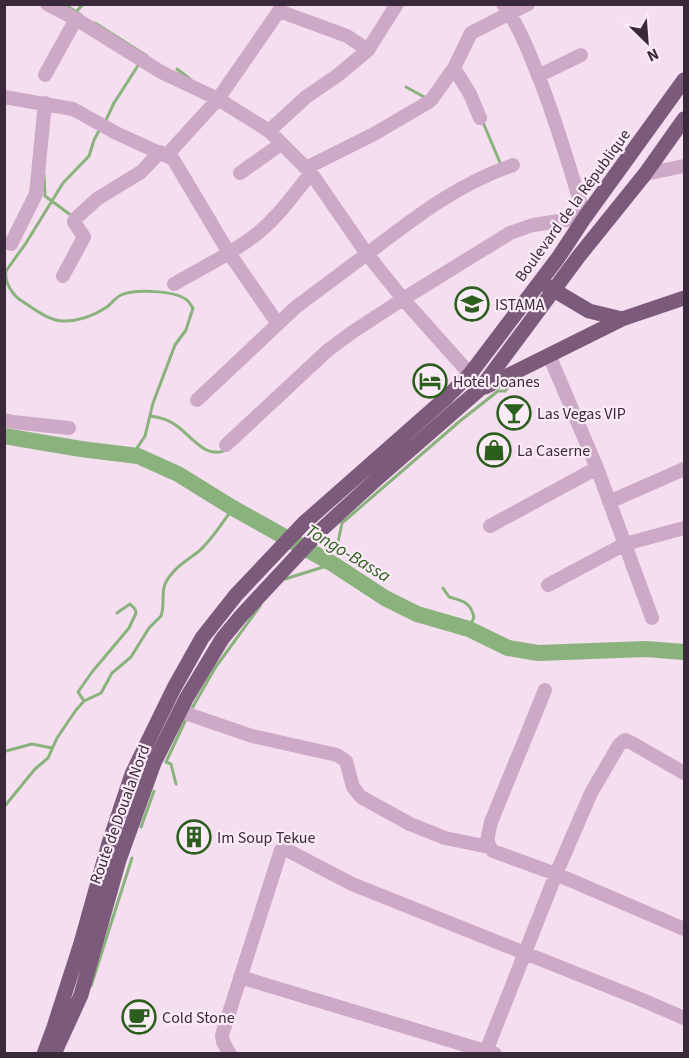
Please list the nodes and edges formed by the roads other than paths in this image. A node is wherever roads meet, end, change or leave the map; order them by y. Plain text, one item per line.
1 (47, 4) edge
2 (397, 4) edge
3 (528, 4) edge
4 (507, 10) edge
5 (75, 13) edge
6 (368, 50) junction
7 (581, 55) dead end
8 (454, 68) junction
9 (45, 75) dead end
10 (538, 76) junction
11 (684, 80) edge
12 (4, 97) edge
13 (218, 99) junction
14 (45, 103) junction
15 (480, 118) dead end
16 (684, 118) edge
17 (269, 131) junction
18 (281, 144) junction
19 (164, 153) junction
20 (513, 165) dead end
21 (684, 166) edge
22 (308, 171) junction
23 (240, 173) dead end
24 (645, 174) junction
25 (585, 217) junction
26 (11, 244) dead end
27 (229, 253) junction
28 (367, 254) junction
29 (63, 276) dead end
30 (540, 282) junction
31 (174, 284) dead end
32 (555, 291) junction
33 (684, 298) edge
34 (403, 299) junction
35 (622, 319) junction
36 (278, 324) junction
37 (549, 355) junction
38 (470, 374) junction
39 (481, 388) junction
40 (197, 400) dead end
41 (4, 420) edge
42 (69, 428) dead end
43 (226, 445) dead end
44 (597, 468) junction
45 (684, 469) edge
46 (375, 470) junction
47 (609, 502) junction
48 (304, 523) joint
49 (490, 526) dead end
50 (684, 528) edge
51 (626, 544) junction
52 (548, 585) dead end
53 (652, 618) dead end
54 (545, 690) dead end
55 (179, 711) junction
56 (684, 773) edge
57 (489, 847) junction
58 (556, 874) junction
59 (684, 929) edge
60 (525, 953) junction
61 (240, 977) junction
62 (74, 1013) junction
63 (684, 1018) edge
64 (489, 1052) edge
65 (44, 1053) edge
66 (54, 1053) edge
67 (68, 1053) edge
68 (230, 1053) edge

1 - 5 street
2 - 6 street
3 - 4 street
4 - 8 street
4 - 10 street
5 - 9 street
5 - 13 street
6 - 13 street
6 - 17 street
7 - 10 street
8 - 15 street
8 - 22 street
10 - 25 street
11 - 25 main road, Boulevard de la République
12 - 14 street
13 - 17 street
13 - 19 street
14 - 19 street
14 - 26 street
16 - 24 main road
17 - 18 street
18 - 22 street
18 - 23 street
19 - 27 street
19 - 29 street
20 - 28 street
21 - 24 street
22 - 27 street
22 - 28 street
24 - 32 main road
25 - 30 main road, Boulevard de la République
25 - 34 street
27 - 31 street
27 - 36 street
28 - 34 street
28 - 36 street
30 - 32 main road
30 - 38 main road, Boulevard de la République
32 - 35 main road
32 - 39 main road
33 - 35 main road
34 - 38 street
34 - 43 street
35 - 37 main road
36 - 40 street
37 - 39 main road
37 - 44 street
38 - 46 main road, Boulevard de la République
39 - 46 main road, Route de Douala Nord
41 - 42 street
44 - 47 street
44 - 49 street
45 - 47 street
46 - 48 main road, Boulevard de la République
46 - 55 main road, Route de Douala Nord
47 - 51 street
48 - 65 main road, Route de Douala Nord
50 - 51 street
51 - 52 street
51 - 53 street
54 - 57 street
55 - 57 street
55 - 62 main road, Route de Douala Nord
56 - 58 street
57 - 58 street
58 - 59 street
58 - 60 street
60 - 61 street
60 - 63 street
60 - 64 street
61 - 64 street
61 - 68 street
62 - 66 main road
62 - 67 main road

